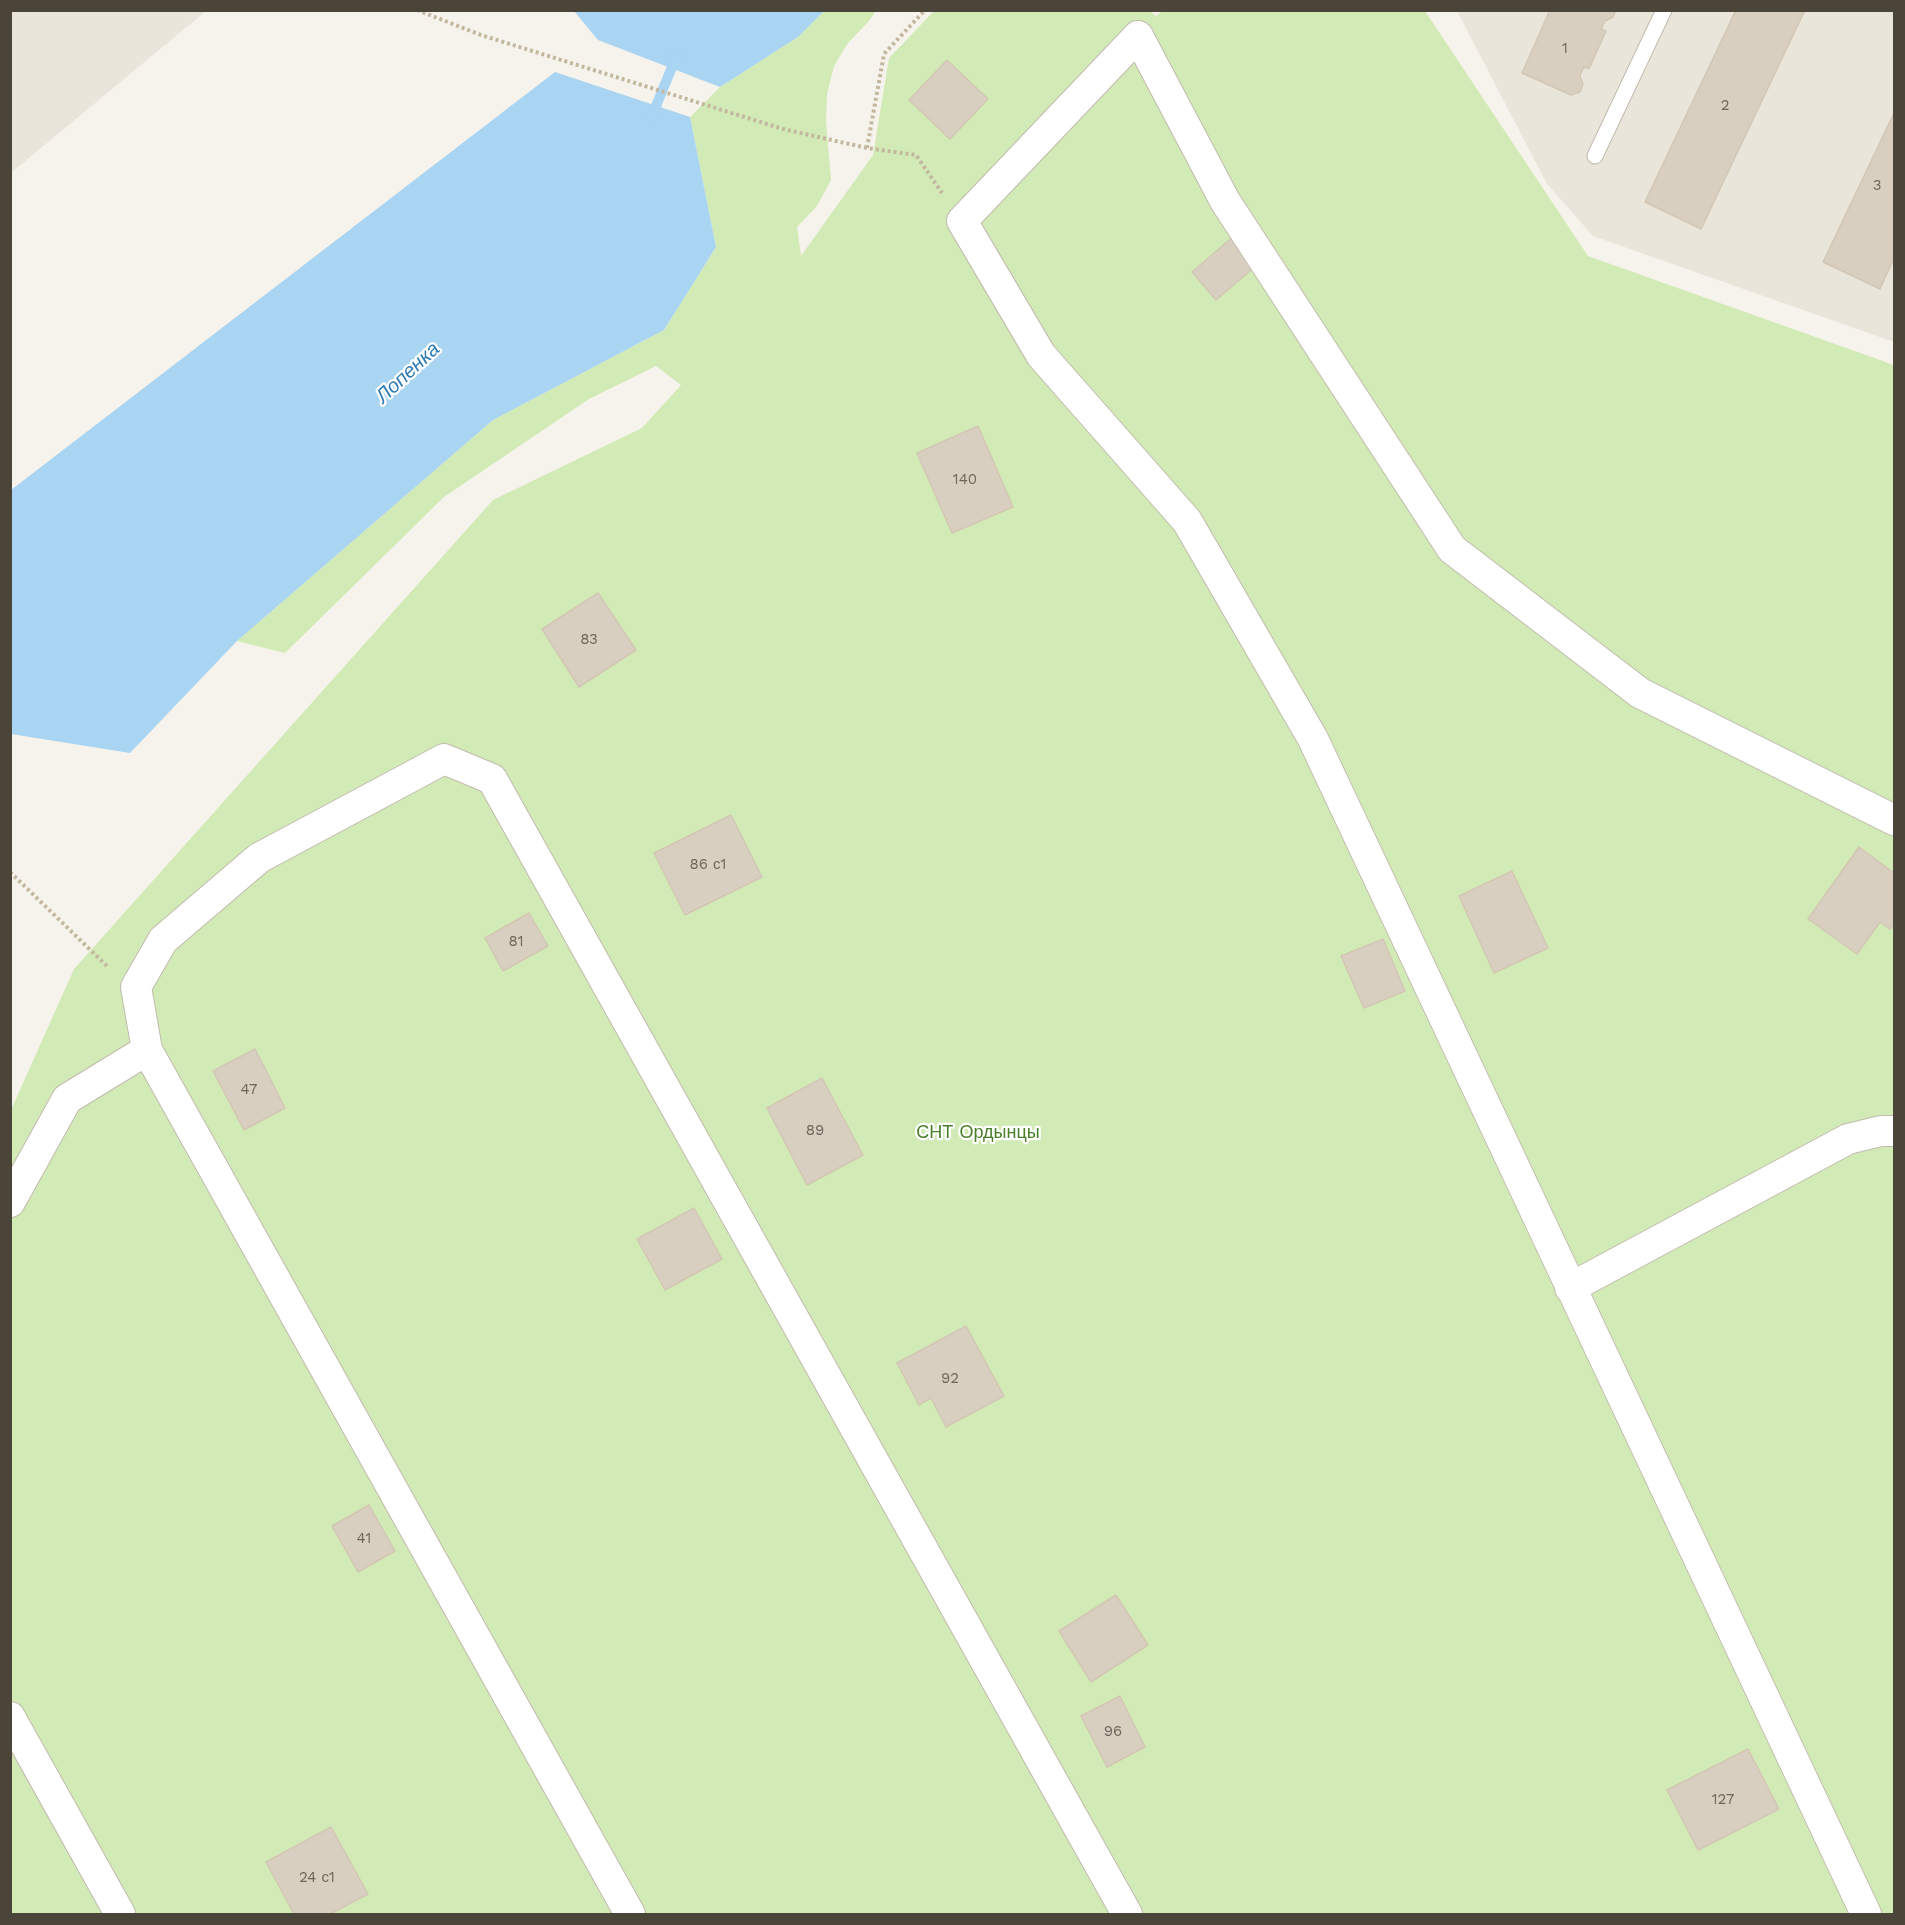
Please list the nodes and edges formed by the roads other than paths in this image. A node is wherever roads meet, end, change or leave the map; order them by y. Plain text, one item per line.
1 (1664, 10) edge
2 (1595, 156) dead end
3 (1894, 820) edge
4 (147, 1050) junction
5 (1894, 1131) edge
6 (10, 1202) edge
7 (1570, 1288) junction
8 (10, 1717) edge
9 (120, 1914) edge
10 (630, 1914) edge
11 (1127, 1914) edge
12 (1866, 1914) edge

1 - 2 lane
3 - 7 street
4 - 6 street
4 - 10 street
4 - 11 street
5 - 7 street
7 - 12 street
8 - 9 street

